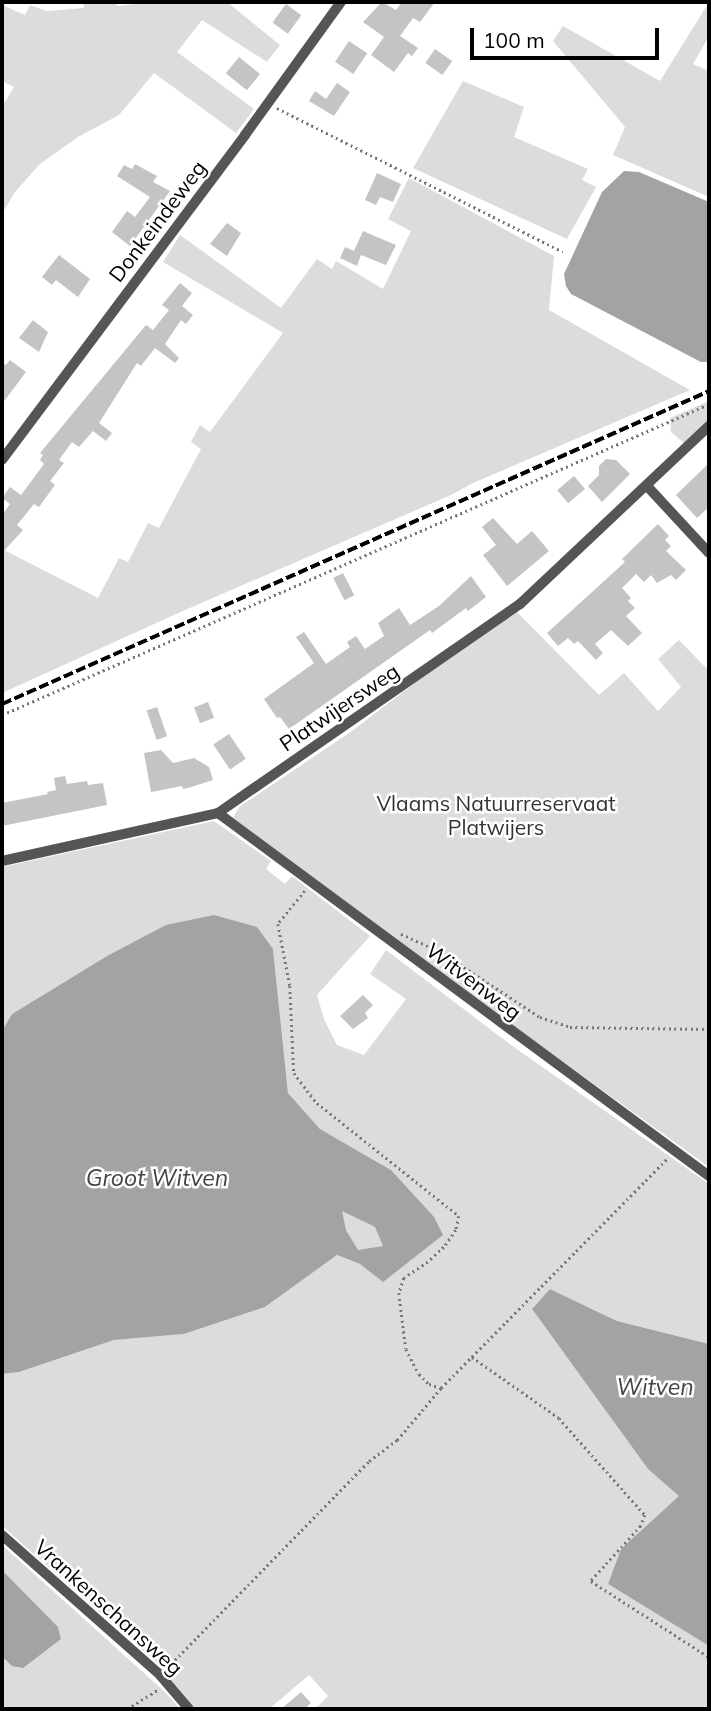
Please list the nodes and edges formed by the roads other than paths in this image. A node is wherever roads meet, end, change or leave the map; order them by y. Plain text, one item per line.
1 (341, 2) edge
2 (709, 426) edge
3 (2, 460) edge
4 (647, 486) junction
5 (709, 553) edge
6 (218, 813) junction
7 (2, 861) edge
8 (709, 1176) edge
9 (2, 1535) edge
10 (189, 1709) edge

1 - 3 street, Donkeindeweg
2 - 4 street, Platwijersweg
4 - 5 street
4 - 6 street, Platwijersweg
6 - 7 street, Platwijersweg
6 - 8 street, Witvenweg
9 - 10 street, Vrankenschansweg

